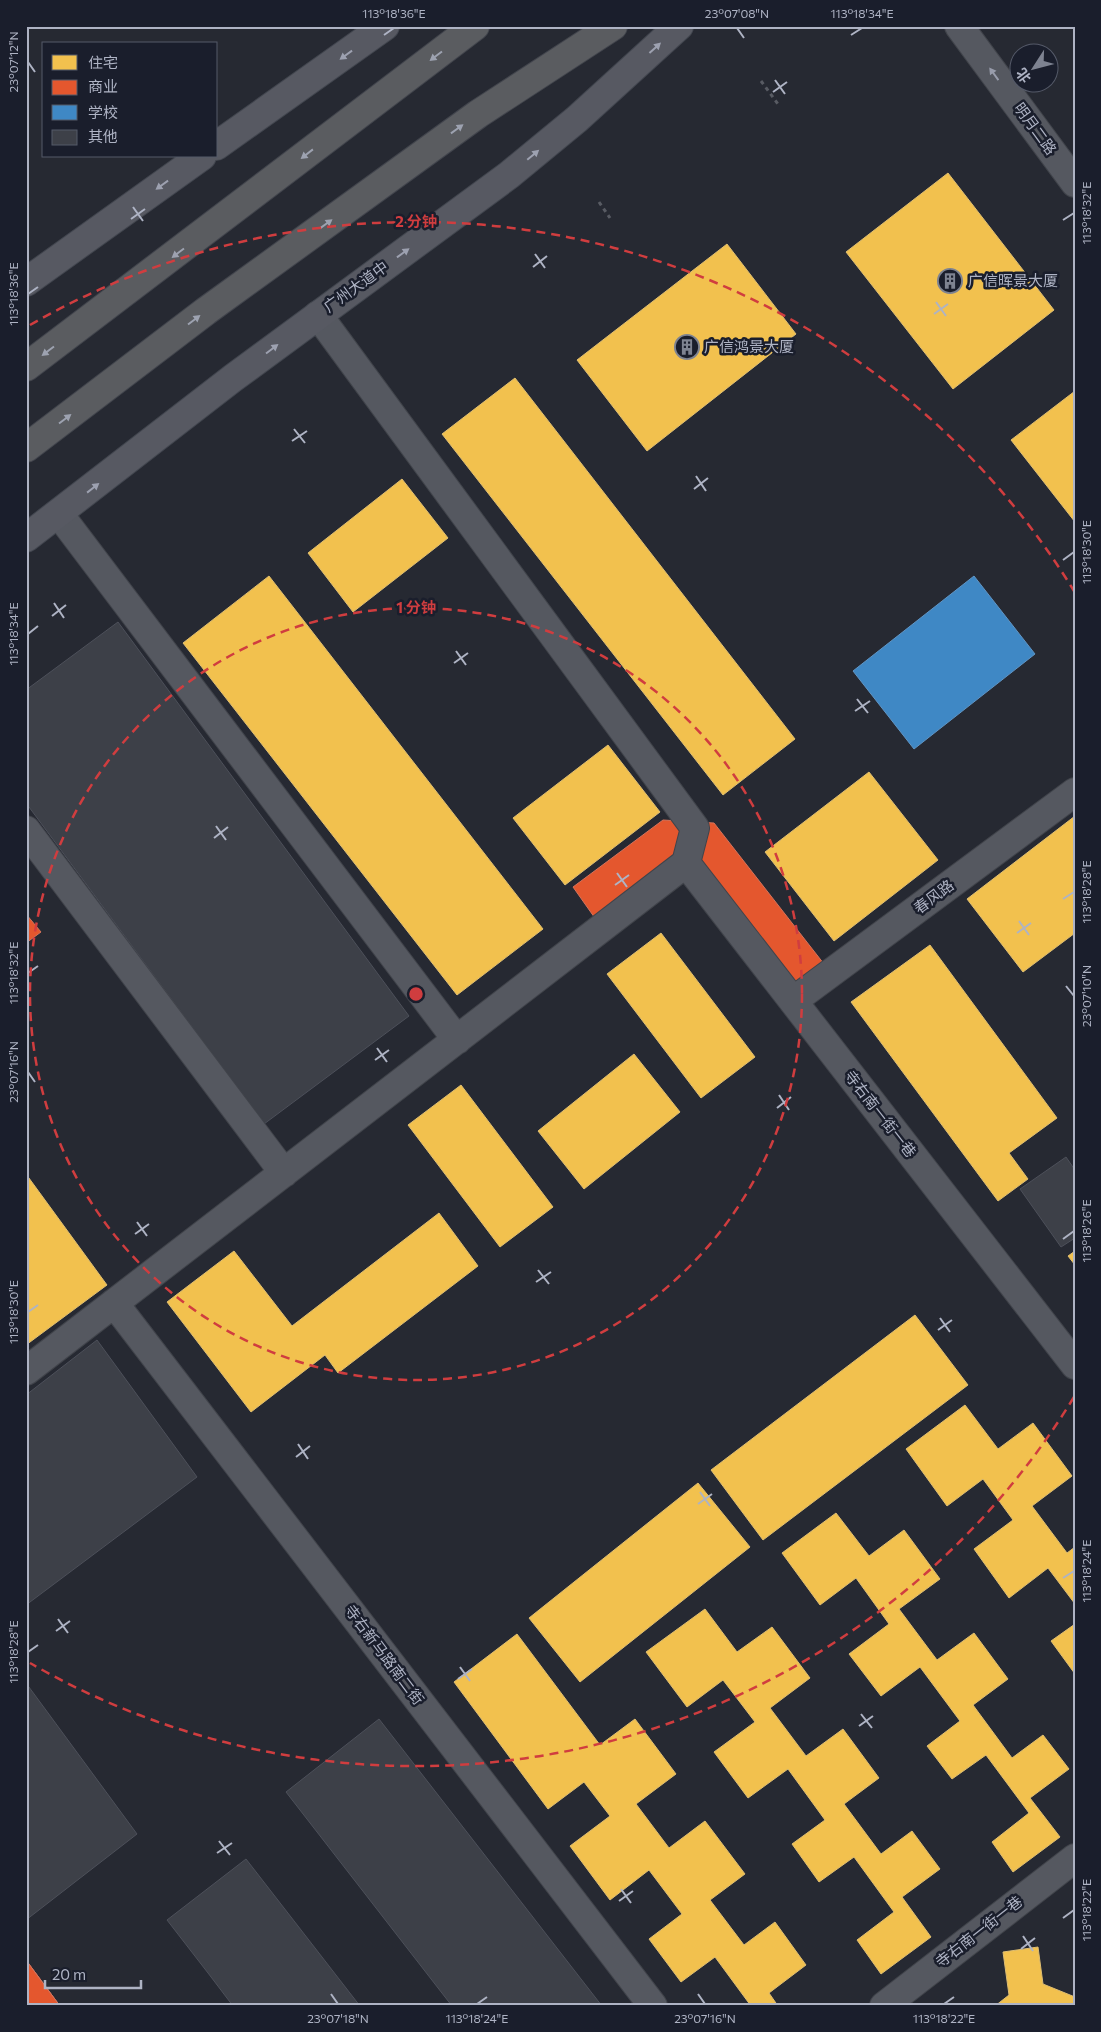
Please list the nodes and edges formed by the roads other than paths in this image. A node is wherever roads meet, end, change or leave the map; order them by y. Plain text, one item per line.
1 (385, 26) edge
2 (475, 26) edge
3 (613, 26) edge
4 (679, 26) edge
5 (959, 26) edge
6 (218, 145) edge
7 (199, 158) edge
8 (1075, 183) edge
9 (26, 282) edge
10 (318, 315) junction
11 (26, 368) edge
12 (26, 448) edge
13 (59, 514) junction
14 (26, 538) edge
15 (1075, 792) edge
16 (26, 830) edge
17 (686, 863) junction
18 (793, 1001) junction
19 (457, 1040) junction
20 (284, 1173) junction
21 (114, 1303) junction
22 (1075, 1365) edge
23 (26, 1371) edge
24 (1075, 1858) edge
25 (653, 2006) edge
26 (884, 2006) edge

1 -> 6 main road
2 -> 11 highway
12 -> 3 highway
10 -> 4 main road, 广州大道中
8 -> 5 street, 明月二路
7 -> 9 main road
13 -> 10 main road, 广州大道中
10 - 17 street
13 - 14 main road, 广州大道中
13 - 19 street
15 - 18 street, 春风路
16 - 20 street
17 - 18 street, 寺右南一街一巷
17 - 19 street
18 - 22 street, 寺右南一街一巷
19 - 20 street
20 - 21 street
21 - 23 street
21 - 25 street, 寺右新马路南二街
24 - 26 street, 寺右南一街一巷

